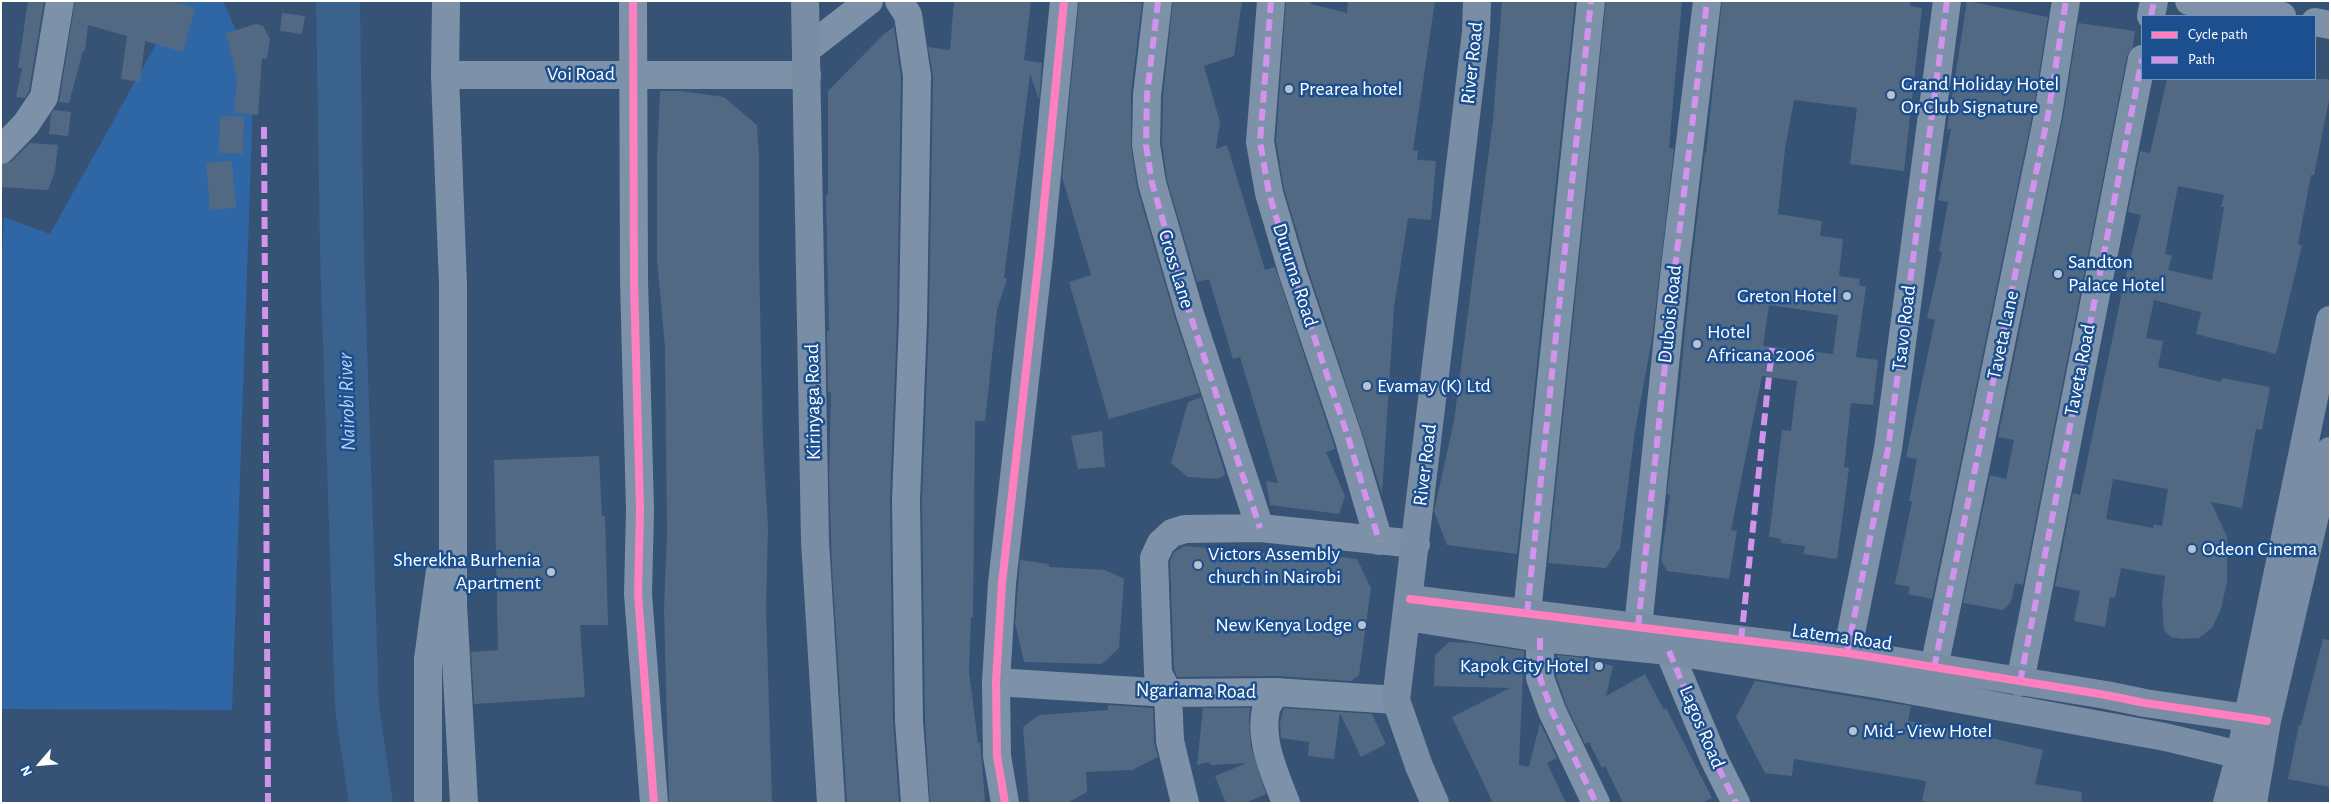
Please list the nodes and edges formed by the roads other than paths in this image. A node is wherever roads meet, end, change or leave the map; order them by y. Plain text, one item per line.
1 (60, 1) edge
2 (446, 1) edge
3 (633, 1) edge
4 (805, 1) edge
5 (869, 1) edge
6 (899, 1) edge
7 (1064, 1) edge
8 (1158, 1) edge
9 (1272, 1) edge
10 (1477, 1) edge
11 (1591, 1) edge
12 (1707, 1) edge
13 (1947, 1) edge
14 (2066, 1) edge
15 (2154, 1) edge
16 (2189, 1) edge
17 (2151, 15) edge
18 (2276, 15) edge
19 (2316, 22) edge
20 (2330, 25) edge
21 (807, 62) junction
22 (2141, 64) edge
23 (632, 74) junction
24 (445, 75) junction
25 (1, 150) edge
26 (2330, 320) edge
27 (2330, 451) edge
28 (454, 486) junction
29 (1260, 528) junction
30 (1379, 541) junction
31 (1416, 544) junction
32 (1408, 608) junction
33 (1527, 613) junction
34 (1626, 632) junction
35 (1540, 638) junction
36 (1669, 651) junction
37 (1847, 653) junction
38 (1765, 654) junction
39 (1934, 668) junction
40 (996, 682) junction
41 (2020, 682) junction
42 (1276, 692) junction
43 (1168, 693) junction
44 (1396, 700) junction
45 (2257, 719) junction
46 (2240, 755) junction
47 (428, 803) edge
48 (464, 803) edge
49 (654, 803) edge
50 (831, 803) edge
51 (915, 803) edge
52 (1004, 803) edge
53 (1185, 803) edge
54 (1286, 803) edge
55 (1435, 803) edge
56 (1596, 803) edge
57 (1736, 803) edge
58 (2227, 803) edge
59 (2253, 803) edge

1 - 25 street
2 - 24 street
3 - 23 street
4 - 21 street, Kirinyaga Road
5 - 21 street
6 - 51 street
7 - 40 street
8 - 29 street, Cross Lane
9 - 30 street, Duruma Road
10 - 31 street, River Road
11 - 33 street
12 - 34 street, Dubois Road
13 - 37 street, Tsavo Road
14 - 39 street, Taveta Lane
15 - 17 street
16 - 18 street
19 - 20 street
21 - 23 street, Voi Road
21 - 50 street, Kirinyaga Road
22 - 41 street, Taveta Road
23 - 24 street, Voi Road
23 - 49 street
24 - 28 street
26 - 45 street
27 - 45 street
28 - 47 street
28 - 48 street
29 - 30 street
29 - 43 street
30 - 31 street
31 - 32 street, River Road
32 - 33 street, Latema Road
32 - 35 street, Latema Road
32 - 44 street, River Road
33 - 34 street, Latema Road
34 - 35 street, Latema Road
34 - 36 street, Latema Road
34 - 38 street, Latema Road
35 - 56 street
36 - 38 street, Latema Road
36 - 57 street, Lagos Road
37 - 38 street, Latema Road
37 - 39 street, Latema Road
38 - 46 street, Latema Road
39 - 41 street, Latema Road
40 - 43 street, Ngariama Road
40 - 52 street
41 - 45 street, Latema Road
42 - 43 street, Ngariama Road
42 - 44 street, Ngariama Road
42 - 54 street
43 - 53 street
44 - 55 street, River Road
45 - 46 street
45 - 59 street
46 - 58 street

